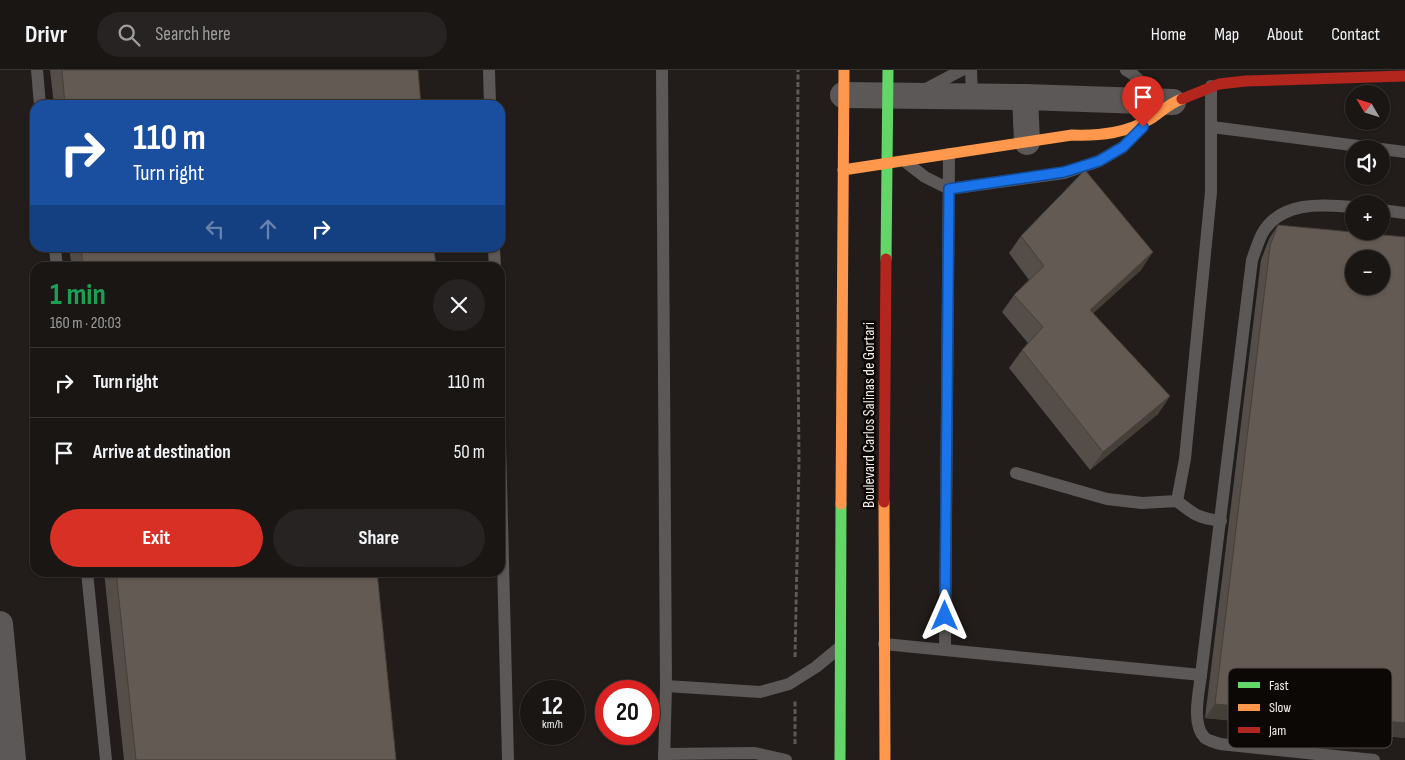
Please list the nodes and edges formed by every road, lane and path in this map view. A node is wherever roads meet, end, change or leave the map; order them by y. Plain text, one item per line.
1 (37, 70) edge
2 (489, 70) edge
3 (662, 70) edge
4 (798, 70) edge
5 (962, 70) edge
6 (971, 70) edge
7 (1126, 70) edge
8 (1405, 76) edge
9 (843, 83) edge
10 (1212, 86) junction
11 (897, 87) edge
12 (972, 96) junction
13 (1025, 97) junction
14 (40, 100) edge
15 (490, 100) edge
16 (1159, 106) junction
17 (1212, 126) junction
18 (1027, 142) junction
19 (1405, 152) edge
20 (948, 154) junction
21 (904, 161) junction
22 (889, 163) junction
23 (843, 170) junction
24 (949, 189) junction
25 (1345, 207) edge
26 (1390, 211) edge
27 (1405, 213) edge
28 (1016, 473) dead end
29 (1177, 501) junction
30 (1220, 521) junction
31 (88, 577) edge
32 (503, 577) edge
33 (0, 624) edge
34 (884, 644) junction
35 (840, 646) junction
36 (945, 650) junction
37 (1201, 675) junction
38 (795, 680) junction
39 (666, 686) junction
40 (1228, 745) edge
41 (1258, 748) edge
42 (790, 756) edge
43 (664, 757) edge
44 (13, 760) edge
45 (106, 760) edge
46 (508, 760) edge
47 (840, 760) edge
48 (885, 760) edge
49 (1374, 760) edge

1 - 14 lane
2 - 15 lane
3 - 39 lane
4 - 38 path
5 - 11 lane
6 - 12 lane
7 - 16 lane
8 - 10 main road
9 - 11 street
9 - 23 main road, Boulevard Carlos Salinas de Gortari
10 - 16 main road
10 - 17 lane
11 - 12 street
11 - 22 main road, Boulevard Carlos Salinas de Gortari
12 - 13 street
13 - 16 street
13 - 18 street
16 - 18 main road
16 - 24 lane
17 - 19 lane
17 - 29 lane
18 - 20 main road
20 - 21 main road
20 - 24 lane
21 - 22 main road
21 - 24 lane
22 - 23 main road
22 - 34 main road, Boulevard Carlos Salinas de Gortari
23 - 35 main road, Boulevard Carlos Salinas de Gortari
24 - 36 lane
25 - 30 lane
26 - 27 lane
28 - 29 lane
29 - 30 lane
30 - 37 lane
31 - 45 lane
32 - 46 lane
33 - 44 street
34 - 36 lane
34 - 48 main road, Boulevard Carlos Salinas de Gortari
35 - 38 lane
35 - 47 main road, Boulevard Carlos Salinas de Gortari
36 - 37 lane
37 - 40 lane
38 - 39 lane
38 - 42 path
39 - 43 lane
41 - 49 lane
42 - 43 lane

